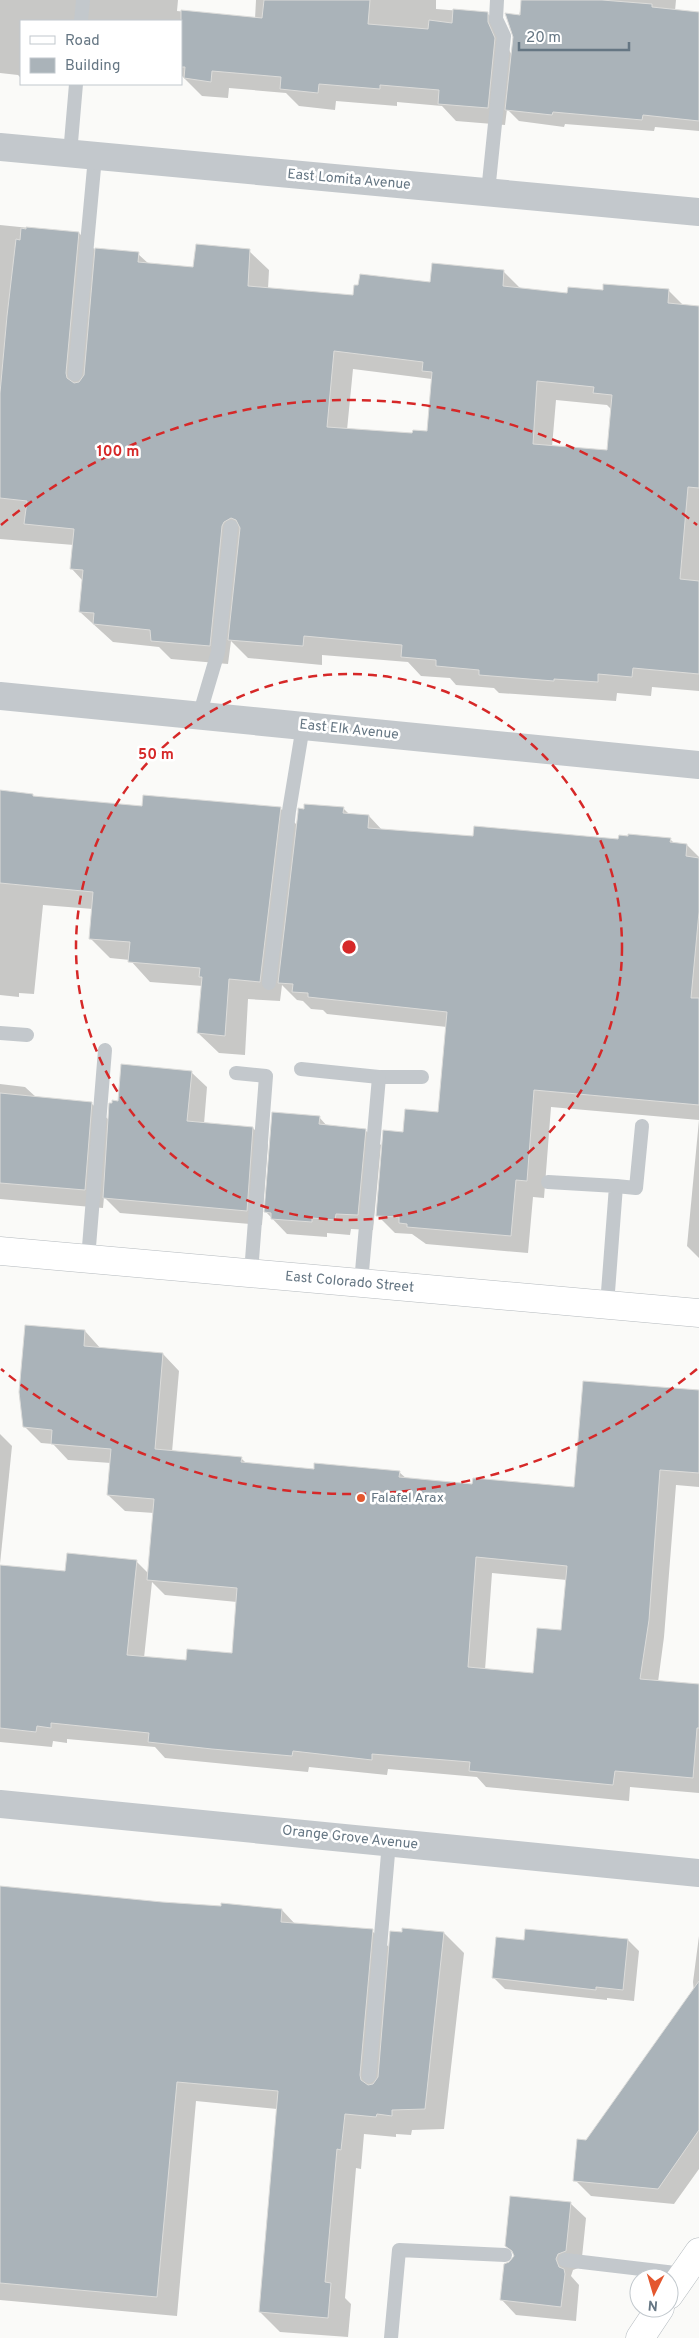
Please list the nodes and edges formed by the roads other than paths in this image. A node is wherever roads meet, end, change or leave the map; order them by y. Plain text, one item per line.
1 (83, 0) edge
2 (497, 0) edge
3 (81, 20) edge
4 (76, 85) edge
5 (0, 147) edge
6 (82, 155) junction
7 (488, 192) junction
8 (699, 212) edge
9 (75, 374) dead end
10 (231, 527) dead end
11 (0, 696) edge
12 (199, 716) junction
13 (303, 726) junction
14 (699, 765) edge
15 (270, 983) dead end
16 (0, 1033) edge
17 (27, 1035) dead end
18 (105, 1050) dead end
19 (301, 1069) dead end
20 (236, 1073) dead end
21 (379, 1077) junction
22 (422, 1077) dead end
23 (642, 1126) dead end
24 (548, 1182) dead end
25 (616, 1186) junction
26 (0, 1251) edge
27 (88, 1259) junction
28 (251, 1273) junction
29 (361, 1283) junction
30 (607, 1305) junction
31 (699, 1313) edge
32 (0, 1804) edge
33 (389, 1842) junction
34 (699, 1873) edge
35 (369, 2076) dead end
36 (699, 2252) edge
37 (505, 2254) dead end
38 (565, 2260) dead end
39 (629, 2274) edge
40 (679, 2281) edge
41 (653, 2318) edge
42 (391, 2338) edge
43 (640, 2338) edge

1 - 3 lane
2 - 7 lane
4 - 6 lane
5 - 6 street, East Lomita Avenue
6 - 7 street, East Lomita Avenue
6 - 9 lane
7 - 8 street, East Lomita Avenue
10 - 12 lane
11 - 12 street, East Elk Avenue
12 - 13 street, East Elk Avenue
13 - 14 street, East Elk Avenue
13 - 15 lane
16 - 17 lane
18 - 27 lane
19 - 21 lane
20 - 28 lane
21 - 22 lane
21 - 29 lane
23 - 25 lane
24 - 25 lane
25 - 30 lane
26 - 27 main road, East Colorado Street
27 - 28 main road, East Colorado Street
28 - 29 main road, East Colorado Street
29 - 30 main road, East Colorado Street
30 - 31 main road, East Colorado Street
32 - 33 street, Orange Grove Avenue
33 - 34 street, Orange Grove Avenue
33 - 35 lane
36 - 40 main road
37 - 42 lane
38 - 39 lane
41 - 43 main road

